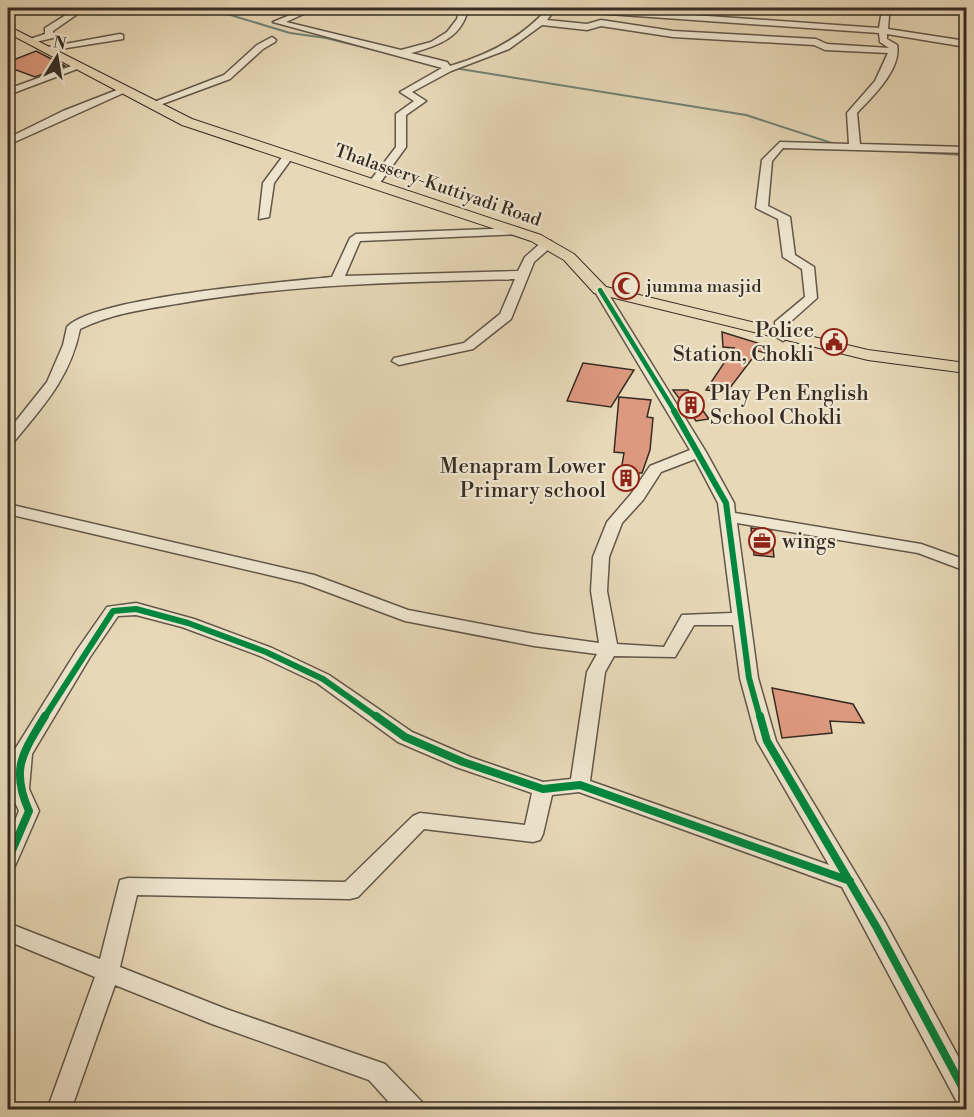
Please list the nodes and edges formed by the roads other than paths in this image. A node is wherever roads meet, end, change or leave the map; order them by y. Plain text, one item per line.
1 (82, 8) edge
2 (313, 8) edge
3 (464, 8) edge
4 (544, 8) edge
5 (553, 8) edge
6 (566, 8) edge
7 (891, 8) edge
8 (541, 22) junction
9 (8, 29) edge
10 (883, 31) junction
11 (120, 37) dead end
12 (31, 40) junction
13 (272, 40) dead end
14 (966, 44) edge
15 (48, 48) junction
16 (894, 51) junction
17 (403, 52) junction
18 (80, 66) junction
19 (448, 69) junction
20 (125, 90) junction
21 (8, 92) edge
22 (154, 104) junction
23 (8, 142) edge
24 (852, 147) junction
25 (966, 150) edge
26 (290, 154) junction
27 (373, 185) junction
28 (263, 217) dead end
29 (518, 232) junction
30 (547, 244) junction
31 (522, 275) junction
32 (337, 280) junction
33 (600, 290) junction
34 (783, 337) junction
35 (399, 361) dead end
36 (966, 368) edge
37 (8, 440) edge
38 (699, 452) junction
39 (8, 509) edge
40 (728, 517) junction
41 (966, 566) edge
42 (741, 619) junction
43 (609, 650) junction
44 (580, 785) junction
45 (543, 789) junction
46 (8, 860) edge
47 (850, 881) junction
48 (8, 932) edge
49 (108, 972) junction
50 (966, 1094) edge
51 (58, 1110) edge
52 (413, 1110) edge

1 - 12 street
2 - 17 street
3 - 17 street
4 - 5 street
5 - 8 street
6 - 10 street
7 - 10 street
8 - 16 street
8 - 19 street
9 - 12 main road, Thalassery-Kuttiyadi Road
10 - 14 street
10 - 16 street
11 - 15 street
12 - 15 main road, Thalassery-Kuttiyadi Road
13 - 22 street
15 - 18 main road, Thalassery-Kuttiyadi Road
16 - 24 street
17 - 19 street
18 - 20 main road, Thalassery-Kuttiyadi Road
18 - 21 street
19 - 27 street
20 - 22 main road, Thalassery-Kuttiyadi Road
20 - 23 street
22 - 26 main road, Thalassery-Kuttiyadi Road
24 - 25 street
24 - 34 street
26 - 27 main road, Thalassery-Kuttiyadi Road
26 - 28 street
27 - 29 main road, Thalassery-Kuttiyadi Road
29 - 30 main road, Thalassery-Kuttiyadi Road
29 - 32 street
30 - 31 street
30 - 33 main road, Thalassery-Kuttiyadi Road
31 - 32 street
31 - 35 street
32 - 37 street
33 - 34 main road
33 - 38 street
34 - 36 main road
38 - 40 street
38 - 43 street
39 - 43 street
40 - 41 street
40 - 42 street
42 - 43 street
42 - 47 street
43 - 44 street
44 - 45 street
44 - 47 street
45 - 46 street
45 - 49 street
47 - 50 street
48 - 49 street
49 - 51 street
49 - 52 street

